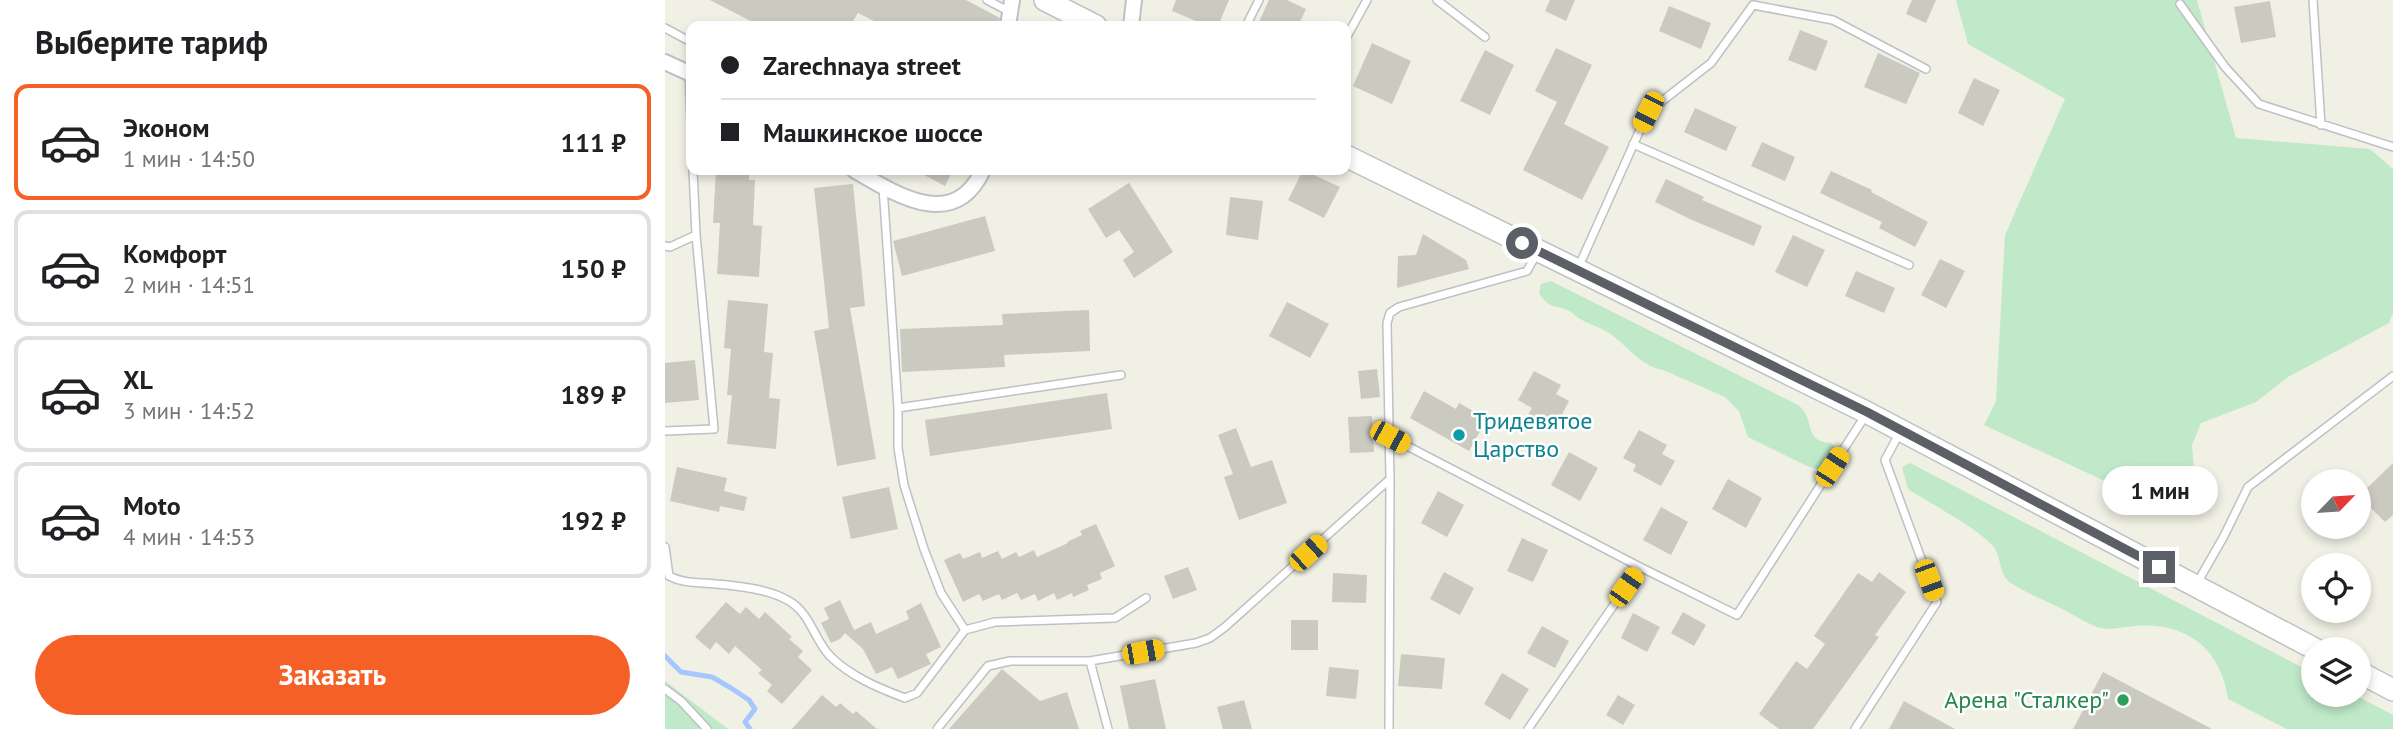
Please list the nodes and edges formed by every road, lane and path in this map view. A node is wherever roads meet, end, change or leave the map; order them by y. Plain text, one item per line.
1 (987, 0) edge
2 (1045, 0) edge
3 (1134, 0) edge
4 (1259, 0) edge
5 (1367, 0) edge
6 (1437, 0) edge
7 (2313, 0) edge
8 (1751, 3) edge
9 (2180, 4) dead end
10 (1010, 13) edge
11 (1085, 21) edge
12 (1132, 21) edge
13 (1248, 21) edge
14 (665, 28) edge
15 (1351, 29) edge
16 (1485, 37) dead end
17 (686, 39) edge
18 (665, 62) edge
19 (1926, 69) dead end
20 (686, 72) edge
21 (2321, 125) junction
22 (1633, 144) junction
23 (2393, 147) edge
24 (1351, 158) edge
25 (693, 175) edge
26 (863, 175) edge
27 (981, 175) edge
28 (883, 187) junction
29 (696, 235) junction
30 (665, 246) edge
31 (1538, 251) junction
32 (1909, 265) dead end
33 (1577, 270) junction
34 (1121, 375) dead end
35 (2393, 376) edge
36 (898, 408) junction
37 (1866, 412) junction
38 (665, 431) edge
39 (1901, 431) junction
40 (1390, 437) junction
41 (1390, 479) junction
42 (665, 547) edge
43 (1640, 567) junction
44 (2196, 586) junction
45 (1146, 598) dead end
46 (965, 630) junction
47 (2301, 642) edge
48 (1090, 661) junction
49 (2371, 678) edge
50 (665, 689) edge
51 (2393, 690) edge
52 (707, 729) edge
53 (937, 729) edge
54 (1108, 729) edge
55 (1388, 729) edge
56 (1528, 729) edge
57 (1855, 729) edge

1 - 10 lane
2 - 11 main road
3 - 12 street
4 - 13 lane
5 - 15 lane
6 - 16 lane
7 - 21 lane
8 - 19 lane
8 - 22 lane
9 - 21 lane
14 - 17 lane
18 - 20 street
21 - 23 lane
22 - 32 lane
22 - 33 lane
24 - 31 main road
25 - 29 lane
26 - 28 street
27 - 28 street
28 - 36 lane
29 - 30 lane
29 - 38 lane
31 - 33 main road
31 - 40 lane
33 - 37 main road
34 - 36 lane
35 - 44 lane
36 - 46 lane
37 - 39 main road
37 - 43 lane
39 - 44 main road
39 - 57 lane
40 - 41 lane
40 - 43 lane
41 - 48 lane
41 - 55 lane
42 - 46 lane
43 - 56 lane
44 - 47 main road
45 - 46 lane
48 - 53 lane
48 - 54 lane
49 - 51 main road
50 - 52 lane

